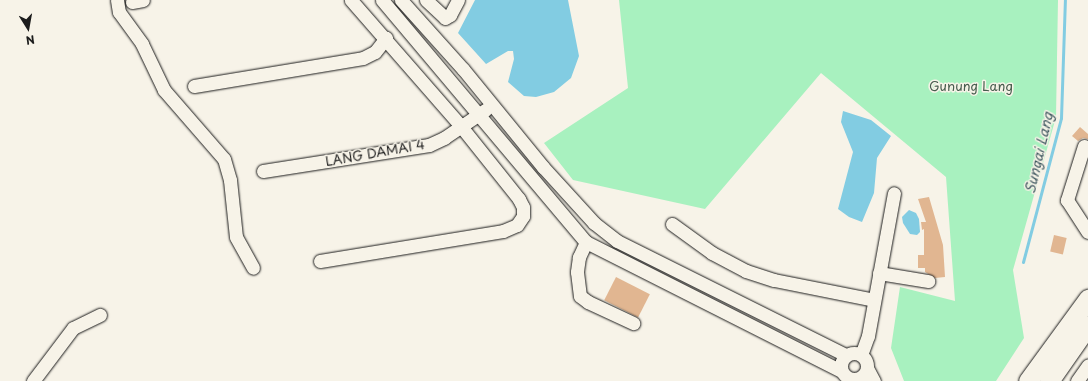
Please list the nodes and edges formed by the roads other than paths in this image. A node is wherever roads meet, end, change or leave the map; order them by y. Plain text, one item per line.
1 (117, 0) edge
2 (351, 0) edge
3 (382, 0) edge
4 (401, 0) edge
5 (458, 0) edge
6 (428, 1) edge
7 (386, 38) junction
8 (194, 86) dead end
9 (492, 104) junction
10 (479, 115) junction
11 (460, 125) junction
12 (1084, 146) dead end
13 (263, 171) dead end
14 (894, 193) dead end
15 (672, 224) dead end
16 (1088, 232) edge
17 (586, 242) junction
18 (320, 261) dead end
19 (253, 268) dead end
20 (879, 273) junction
21 (928, 282) dead end
22 (1088, 299) edge
23 (874, 300) junction
24 (100, 315) dead end
25 (633, 323) dead end
26 (1087, 327) edge
27 (846, 355) junction
28 (860, 355) junction
29 (1088, 365) edge
30 (867, 368) junction
31 (841, 371) junction
32 (856, 380) edge
33 (33, 381) edge
34 (874, 381) edge
35 (1028, 381) edge
36 (1050, 381) edge
37 (1076, 381) edge

1 - 19 street
2 - 7 street
3 - 10 street
4 - 9 street
5 - 6 street
7 - 8 street
7 - 11 street
9 - 10 street, LANG DAMAI 4
9 - 27 street
10 - 11 street, LANG DAMAI 4
10 - 17 street
11 - 13 street, LANG DAMAI 4
11 - 18 street
12 - 16 street
14 - 20 street
15 - 23 street
17 - 25 street
17 - 31 street
20 - 21 street
20 - 23 street
22 - 35 highway
23 - 28 street
24 - 33 street
26 - 36 highway
27 - 28 street
27 - 31 street
28 - 30 street
29 - 37 street
30 - 32 street
30 - 34 street
31 - 32 street

